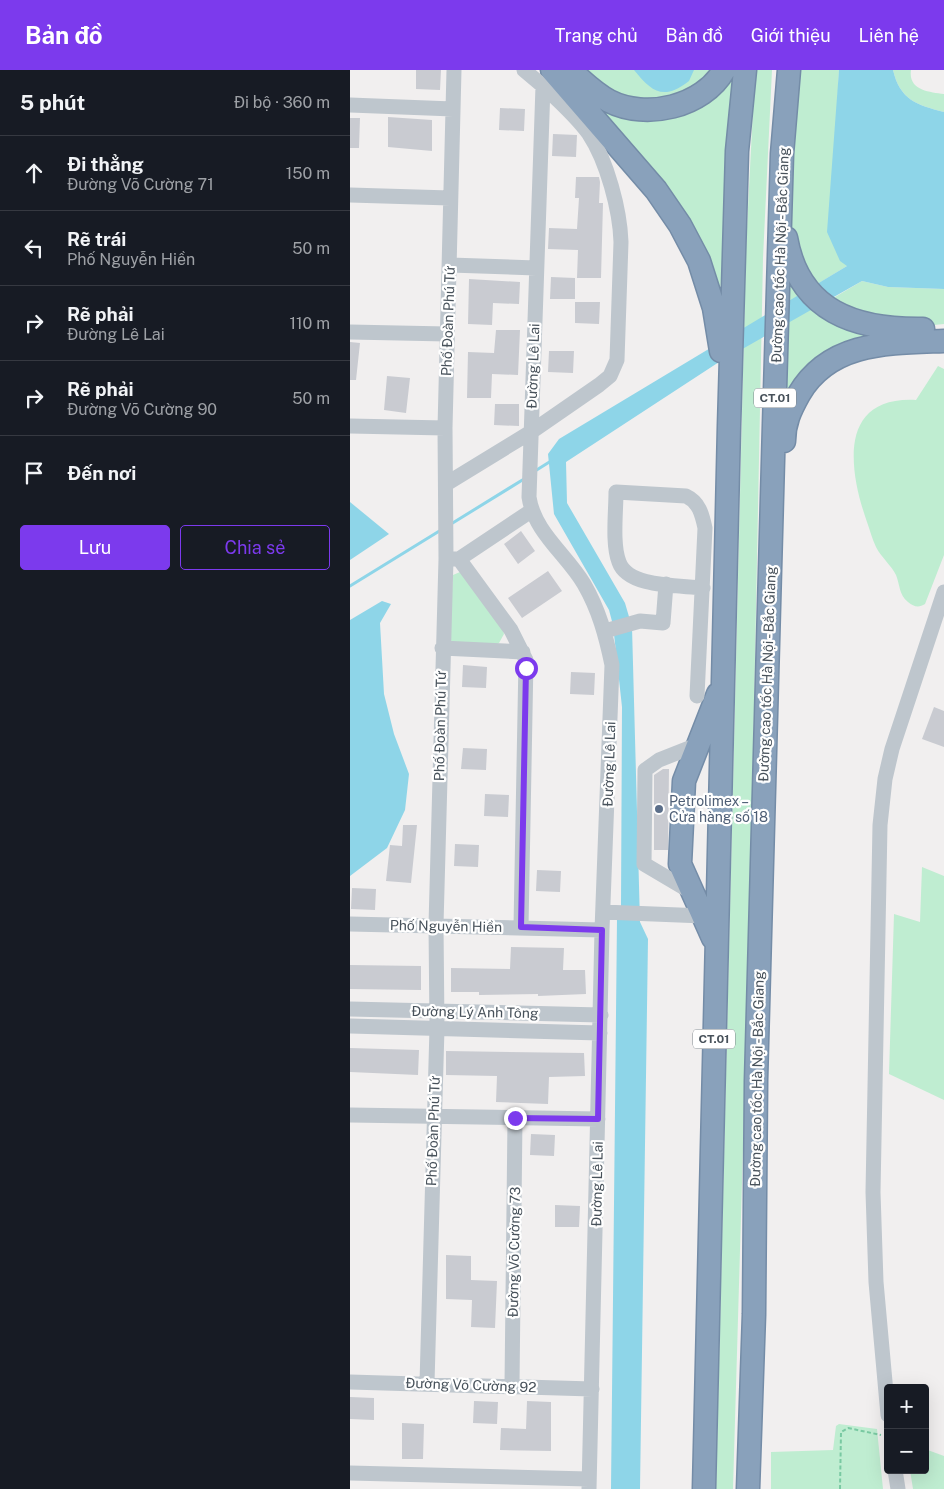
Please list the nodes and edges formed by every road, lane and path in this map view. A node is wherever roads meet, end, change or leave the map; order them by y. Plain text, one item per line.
1 (454, 70) edge
2 (524, 70) edge
3 (570, 70) edge
4 (724, 70) edge
5 (744, 70) edge
6 (790, 70) edge
7 (548, 78) edge
8 (350, 105) edge
9 (453, 109) junction
10 (350, 195) edge
11 (450, 198) junction
12 (450, 265) junction
13 (536, 268) junction
14 (944, 329) edge
15 (350, 332) edge
16 (448, 334) junction
17 (944, 342) edge
18 (903, 344) junction
19 (944, 359) edge
20 (350, 426) edge
21 (444, 428) junction
22 (531, 432) junction
23 (446, 484) junction
24 (530, 504) junction
25 (450, 555) junction
26 (666, 584) junction
27 (714, 588) junction
28 (944, 592) edge
29 (606, 631) junction
30 (442, 648) junction
31 (524, 652) junction
32 (723, 681) junction
33 (697, 696) dead end
34 (766, 726) junction
35 (697, 745) junction
36 (693, 894) junction
37 (604, 912) junction
38 (704, 916) junction
39 (350, 924) edge
40 (436, 925) junction
41 (521, 927) junction
42 (602, 930) junction
43 (716, 944) junction
44 (350, 1010) edge
45 (437, 1011) junction
46 (601, 1015) junction
47 (350, 1026) edge
48 (437, 1028) junction
49 (600, 1033) junction
50 (350, 1115) edge
51 (433, 1116) junction
52 (515, 1118) junction
53 (598, 1119) junction
54 (754, 1314) junction
55 (350, 1382) edge
56 (427, 1383) junction
57 (885, 1384) edge
58 (512, 1385) junction
59 (592, 1389) junction
60 (881, 1435) dead end
61 (350, 1474) edge
62 (896, 1474) edge
63 (427, 1482) edge
64 (589, 1484) edge
65 (704, 1489) edge
66 (748, 1489) edge
67 (757, 1489) edge
68 (840, 1489) edge
69 (898, 1489) edge

1 - 9 street, Phố Đoàn Phú Tứ
2 - 7 street
3 - 4 highway
5 - 27 highway, CT.01
6 - 14 highway
6 - 34 highway, Đường cao tốc Hà Nội - Bắc Giang / CT.01
7 - 13 street, Đường Lê Lai
7 - 22 street
7 - 27 highway
8 - 9 street
9 - 11 street, Phố Đoàn Phú Tứ
10 - 11 street
11 - 12 street, Phố Đoàn Phú Tứ
12 - 13 street
12 - 16 street, Phố Đoàn Phú Tứ
13 - 22 street, Đường Lê Lai
15 - 16 street
16 - 21 street, Phố Đoàn Phú Tứ
17 - 18 highway
18 - 19 highway
18 - 34 highway
20 - 21 street
21 - 23 street, Phố Đoàn Phú Tứ
22 - 23 street
22 - 24 street, Đường Lê Lai
23 - 25 street, Phố Đoàn Phú Tứ
24 - 25 street
24 - 29 street, Đường Lê Lai
25 - 30 street, Phố Đoàn Phú Tứ
25 - 31 street
26 - 27 street
26 - 27 street
26 - 29 street
27 - 32 highway, CT.01
27 - 33 street
28 - 57 street
29 - 37 street, Đường Lê Lai
30 - 31 street
30 - 40 street, Phố Đoàn Phú Tứ
31 - 41 street
32 - 35 highway
32 - 43 highway, CT.01
34 - 54 highway, Đường cao tốc Hà Nội - Bắc Giang / CT.01
35 - 36 highway
35 - 36 street
36 - 38 highway
37 - 38 street
37 - 42 street, Đường Lê Lai
38 - 43 highway
39 - 40 street, Phố Nguyễn Hiền
40 - 41 street, Phố Nguyễn Hiền
40 - 45 street, Phố Đoàn Phú Tứ
41 - 42 street, Phố Nguyễn Hiền
42 - 46 street, Đường Lê Lai
43 - 65 highway, CT.01
44 - 45 street, Đường Lý Anh Tông
45 - 46 street, Đường Lý Anh Tông
45 - 48 street, Phố Đoàn Phú Tứ
46 - 49 street, Đường Lê Lai
47 - 48 street, Đường Lý Anh Tông
48 - 49 street, Đường Lý Anh Tông
48 - 51 street, Phố Đoàn Phú Tứ
49 - 53 street, Đường Lê Lai
50 - 51 street
51 - 52 street
51 - 56 street, Phố Đoàn Phú Tứ
52 - 53 street
52 - 58 street, Đường Võ Cường 73
53 - 59 street, Đường Lê Lai
54 - 66 highway, Đường cao tốc Hà Nội - Bắc Giang / CT.01
54 - 67 highway
55 - 56 street, Đường Võ Cường 92
56 - 58 street, Đường Võ Cường 92
58 - 59 street, Đường Võ Cường 92
59 - 64 street, Đường Lê Lai
60 - 68 path
61 - 63 street
62 - 69 street
63 - 64 street

